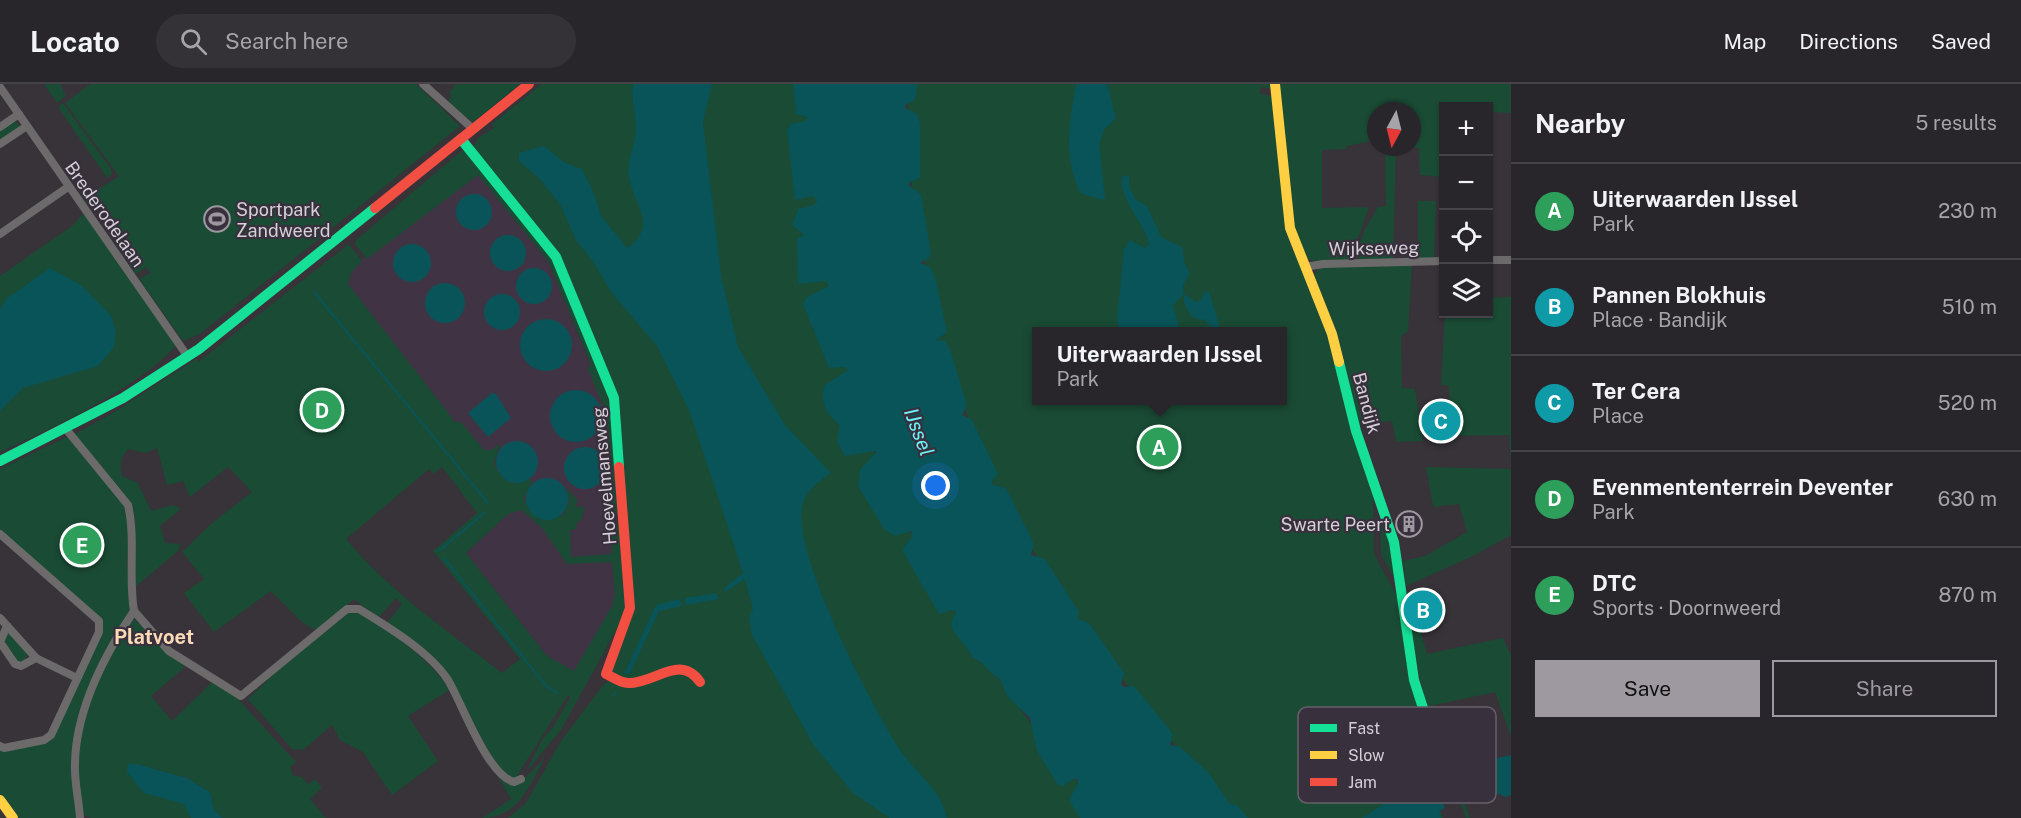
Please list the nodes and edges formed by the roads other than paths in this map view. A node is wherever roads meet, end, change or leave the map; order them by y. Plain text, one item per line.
1 (423, 84) edge
2 (529, 84) edge
3 (1275, 84) edge
4 (0, 87) edge
5 (19, 114) junction
6 (27, 126) junction
7 (0, 127) edge
8 (473, 129) junction
9 (461, 139) junction
10 (0, 144) edge
11 (68, 187) junction
12 (0, 234) edge
13 (1493, 260) edge
14 (1511, 260) edge
15 (1439, 261) edge
16 (1305, 267) junction
17 (187, 355) junction
18 (66, 429) junction
19 (0, 461) edge
20 (0, 534) edge
21 (134, 611) junction
22 (0, 618) edge
23 (7, 626) junction
24 (36, 658) junction
25 (77, 678) junction
26 (700, 682) dead end
27 (1423, 707) edge
28 (0, 746) edge
29 (521, 779) dead end
30 (0, 800) edge
31 (8, 816) edge
32 (80, 818) edge

1 - 8 street
2 - 8 street
3 - 16 street, Bandijk
4 - 5 street, Brederodelaan
5 - 6 street, Brederodelaan
5 - 7 street
6 - 10 street
6 - 11 street, Brederodelaan
8 - 9 street
9 - 17 street
9 - 26 street, Hoevelmansweg
11 - 12 street
11 - 17 street, Brederodelaan
13 - 14 street
15 - 16 street, Wijkseweg
16 - 27 street, Bandijk
17 - 18 street
18 - 19 street
18 - 21 street
20 - 25 street
21 - 29 street
21 - 32 street
22 - 23 street
23 - 24 street
23 - 24 street
24 - 25 street
25 - 28 street
30 - 31 street

